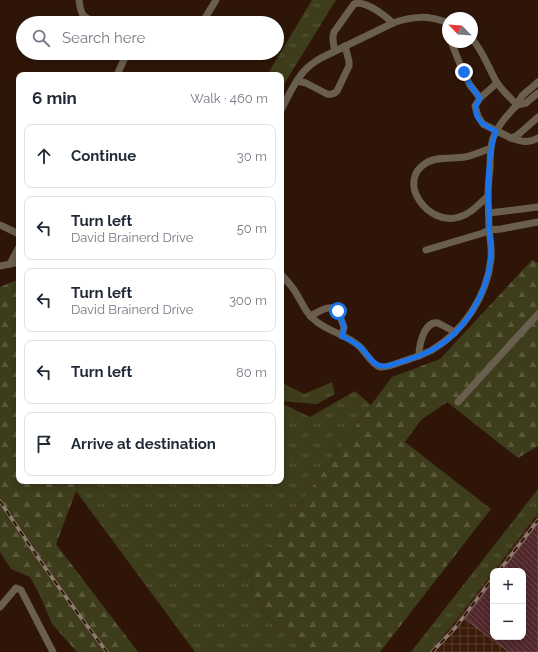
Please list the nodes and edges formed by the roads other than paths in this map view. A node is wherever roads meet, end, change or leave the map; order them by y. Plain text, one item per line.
1 (79, 0) edge
2 (216, 0) edge
3 (83, 16) edge
4 (206, 16) edge
5 (442, 21) edge
6 (392, 23) junction
7 (345, 46) junction
8 (478, 47) edge
9 (454, 48) edge
10 (335, 50) junction
11 (124, 60) edge
12 (118, 72) edge
13 (297, 81) junction
14 (538, 82) edge
15 (497, 83) junction
16 (538, 93) edge
17 (480, 98) junction
18 (284, 105) edge
19 (517, 105) junction
20 (538, 117) edge
21 (496, 131) junction
22 (510, 138) junction
23 (538, 138) edge
24 (491, 148) junction
25 (488, 196) junction
26 (538, 207) edge
27 (489, 213) junction
28 (538, 222) edge
29 (0, 225) edge
30 (489, 230) junction
31 (16, 233) edge
32 (426, 250) dead end
33 (16, 252) edge
34 (16, 263) edge
35 (10, 264) junction
36 (0, 266) edge
37 (284, 277) edge
38 (538, 314) edge
39 (310, 316) junction
40 (455, 332) junction
41 (342, 336) junction
42 (419, 356) junction
43 (458, 402) dead end
44 (0, 607) edge
45 (53, 652) edge

1 - 3 street
2 - 4 street
5 - 6 street
6 - 7 street
6 - 10 street
7 - 10 street
7 - 13 street
8 - 15 street
9 - 17 street
10 - 13 street
11 - 12 street
13 - 18 street
14 - 19 street
15 - 17 street
15 - 19 street
16 - 19 street
17 - 21 street
19 - 21 street
20 - 22 street
21 - 22 street
21 - 24 street
22 - 23 street
24 - 25 street
24 - 25 street
25 - 27 street
26 - 27 street
27 - 30 street
28 - 30 street
29 - 31 street
30 - 32 street
30 - 40 street
33 - 35 street
34 - 35 street
35 - 36 street
37 - 39 street
38 - 43 street
39 - 41 street
39 - 41 street
40 - 42 street
40 - 42 street
41 - 42 street
44 - 45 street

